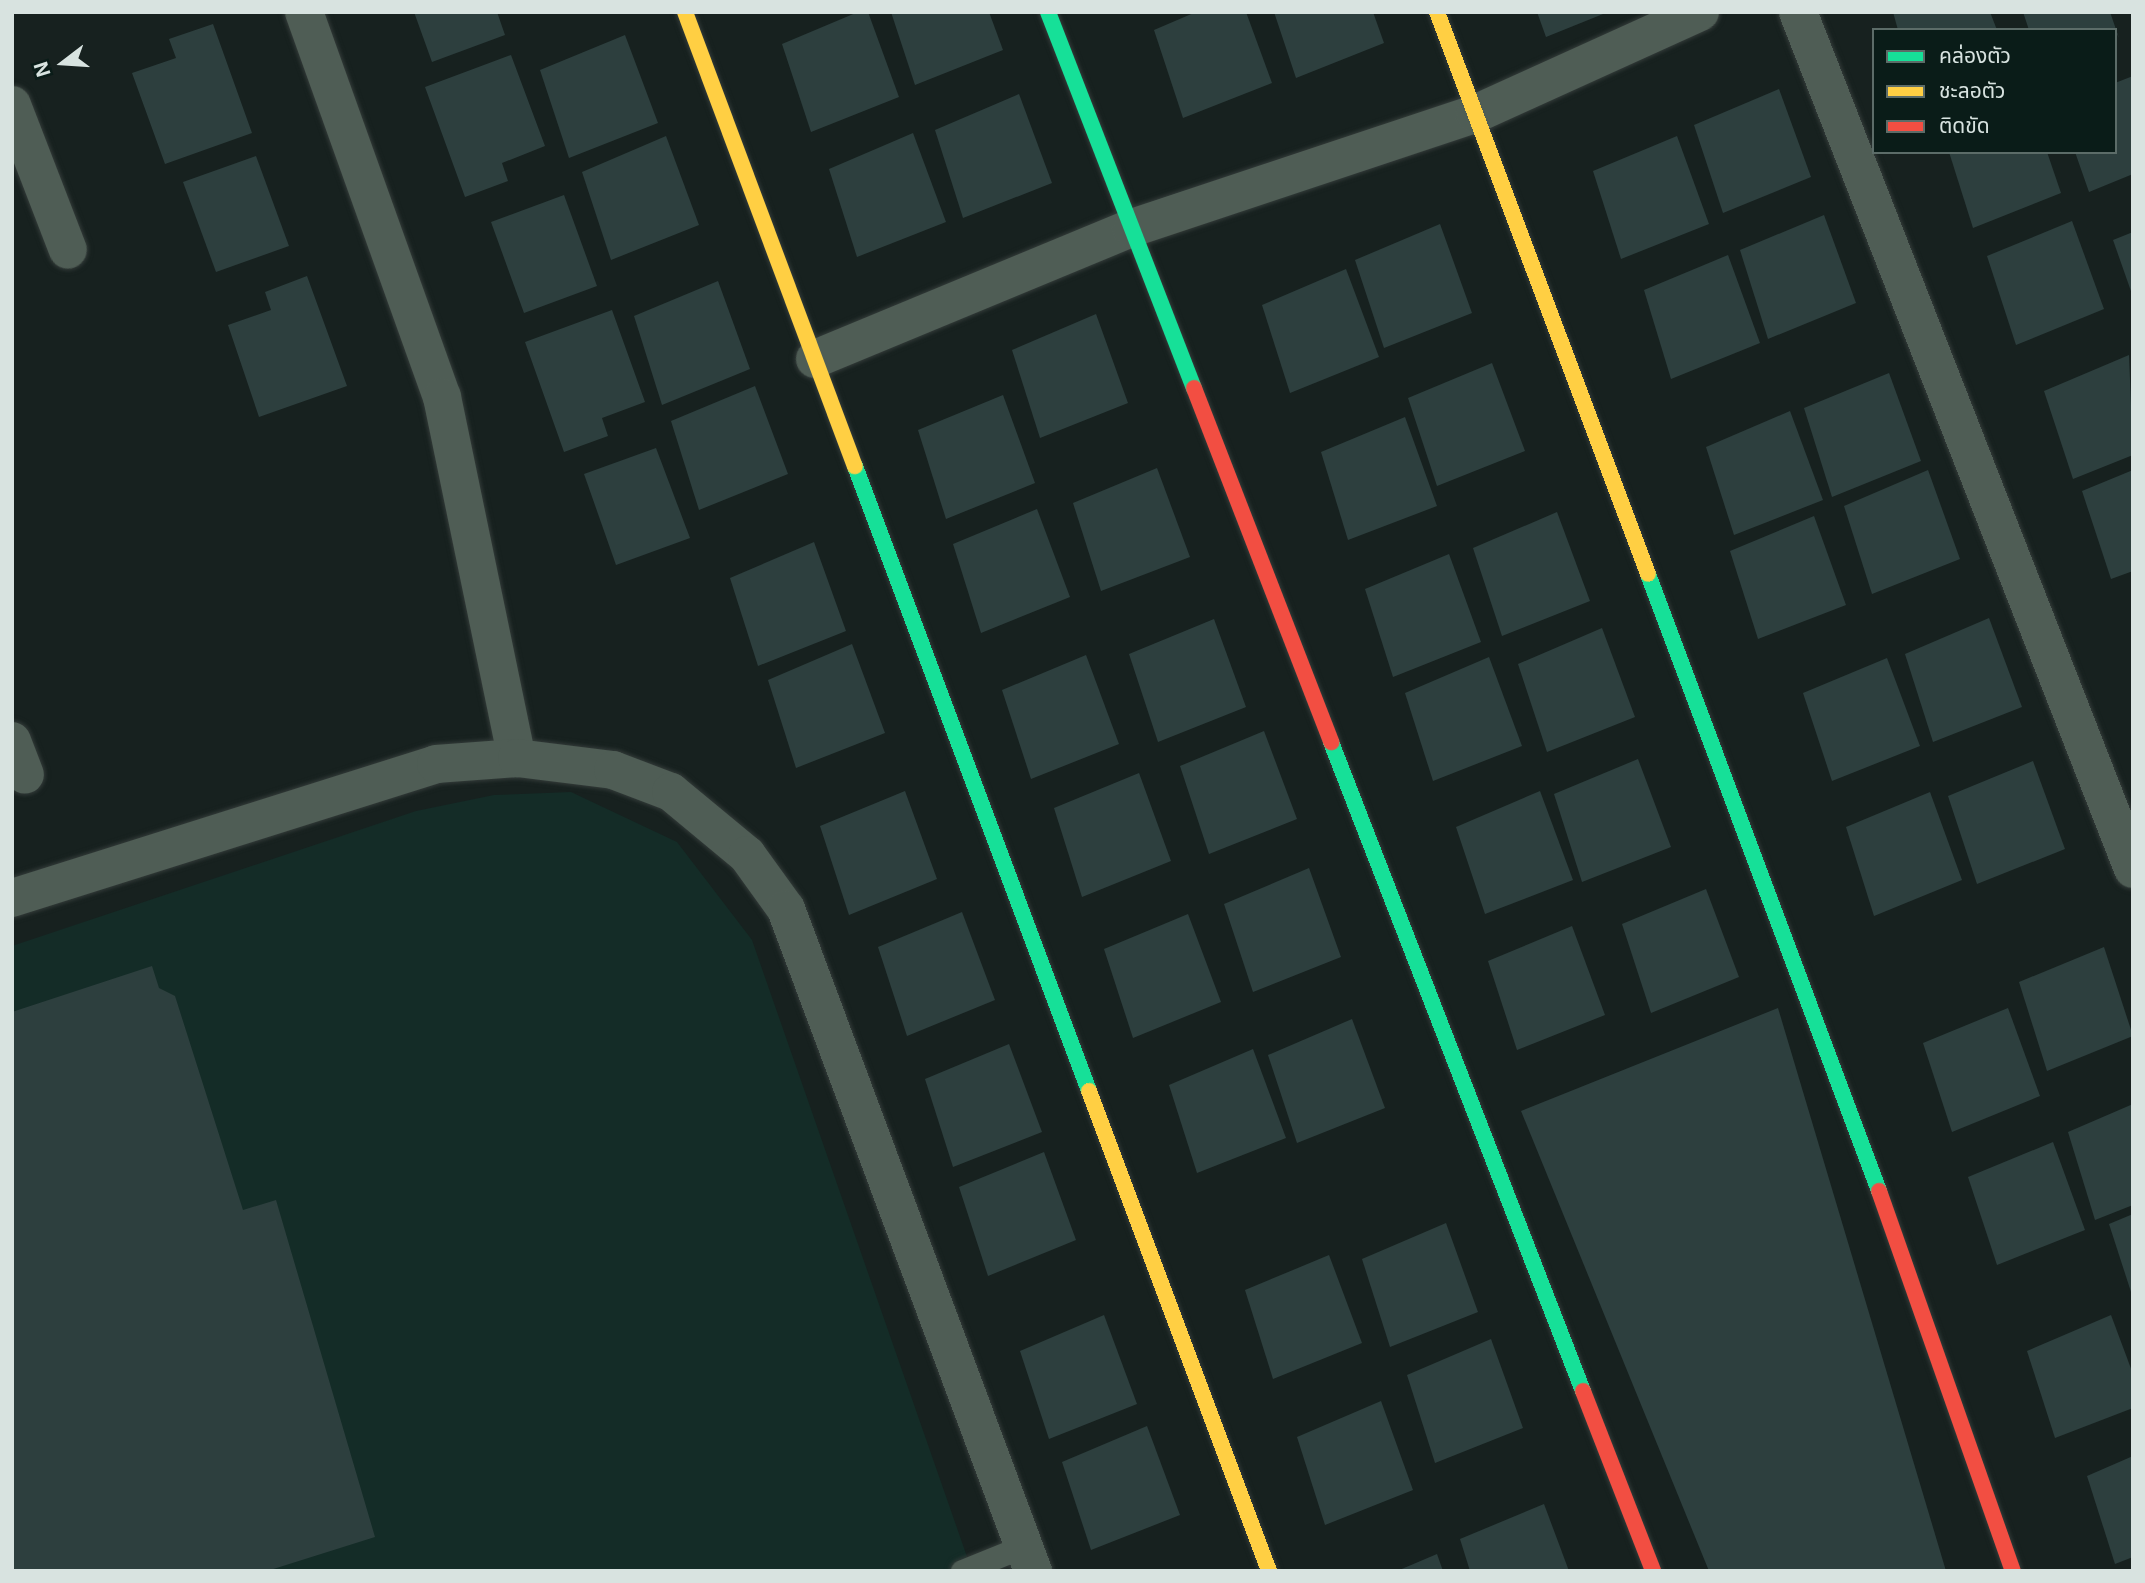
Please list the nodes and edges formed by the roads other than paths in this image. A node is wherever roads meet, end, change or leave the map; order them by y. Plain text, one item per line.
1 (304, 12) edge
2 (685, 12) edge
3 (1048, 12) edge
4 (1437, 12) edge
5 (1700, 12) edge
6 (1798, 12) edge
7 (12, 105) edge
8 (1475, 114) junction
9 (1132, 228) junction
10 (68, 250) dead end
11 (815, 359) junction
12 (517, 758) junction
13 (2133, 869) edge
14 (12, 898) edge
15 (1029, 1558) edge
16 (962, 1571) edge
17 (1269, 1571) edge
18 (1653, 1571) edge
19 (2013, 1571) edge

1 - 12 street
2 - 11 street
3 - 9 street
4 - 8 street
5 - 8 street
6 - 13 street
7 - 10 street
8 - 9 street
8 - 19 street
9 - 11 street
9 - 18 street
11 - 17 street
12 - 14 street
12 - 15 street
15 - 16 lane

